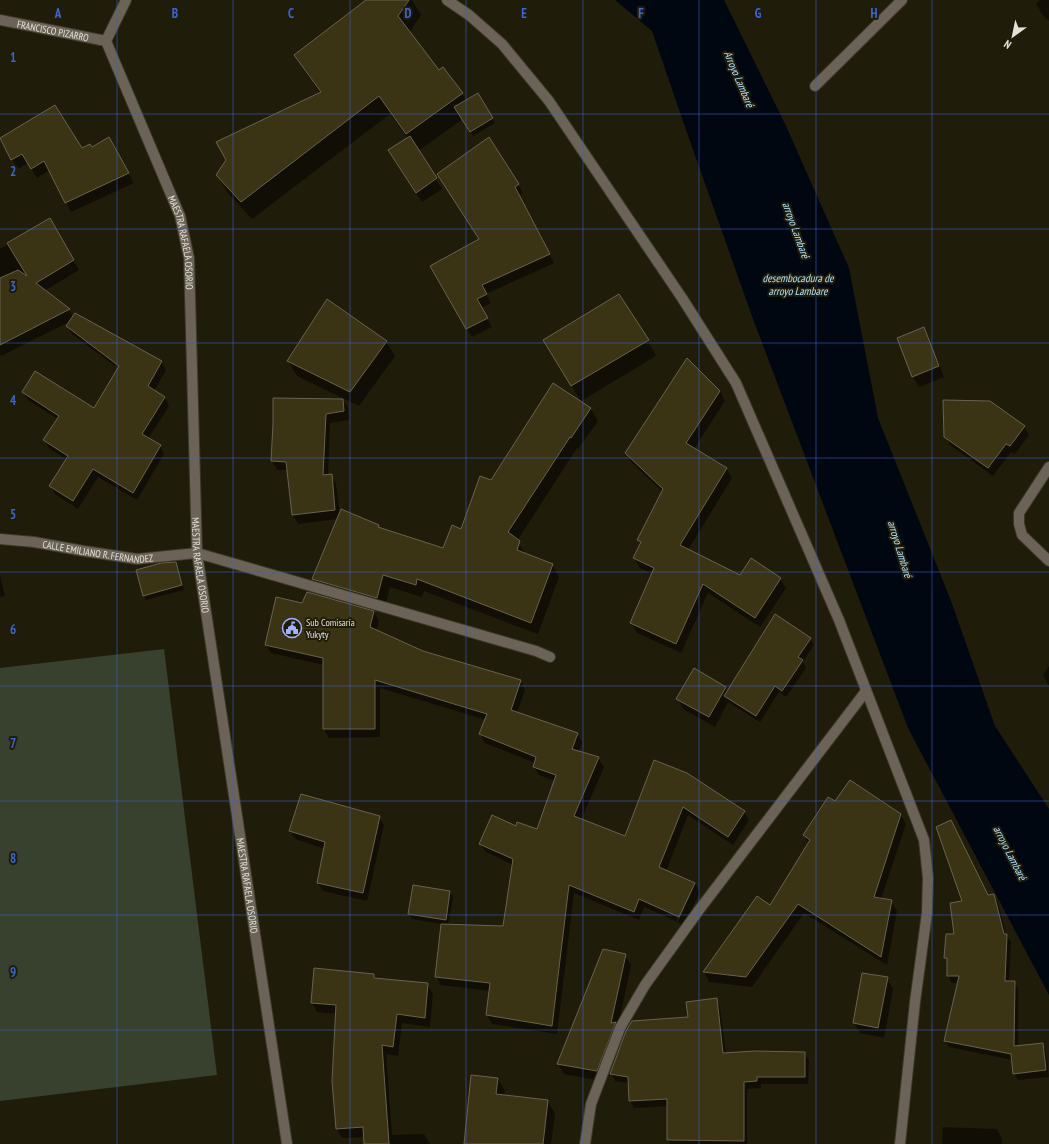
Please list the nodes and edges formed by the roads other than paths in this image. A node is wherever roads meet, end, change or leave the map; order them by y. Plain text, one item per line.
1 (126, 0) edge
2 (447, 0) edge
3 (902, 0) edge
4 (0, 20) edge
5 (106, 41) junction
6 (815, 86) dead end
7 (1049, 468) edge
8 (0, 539) edge
9 (197, 553) junction
10 (1049, 561) edge
11 (550, 657) dead end
12 (866, 691) junction
13 (287, 1144) edge
14 (585, 1144) edge
15 (900, 1144) edge

1 - 5 street
2 - 12 street
3 - 6 street
4 - 5 street, FRANCISCO PIZARRO
5 - 9 street, MAESTRA RAFAELA OSORIO
7 - 10 street
8 - 9 street, CALLE EMILIANO R. FERNANDEZ
9 - 11 street
9 - 13 street, MAESTRA RAFAELA OSORIO
12 - 14 street
12 - 15 street

